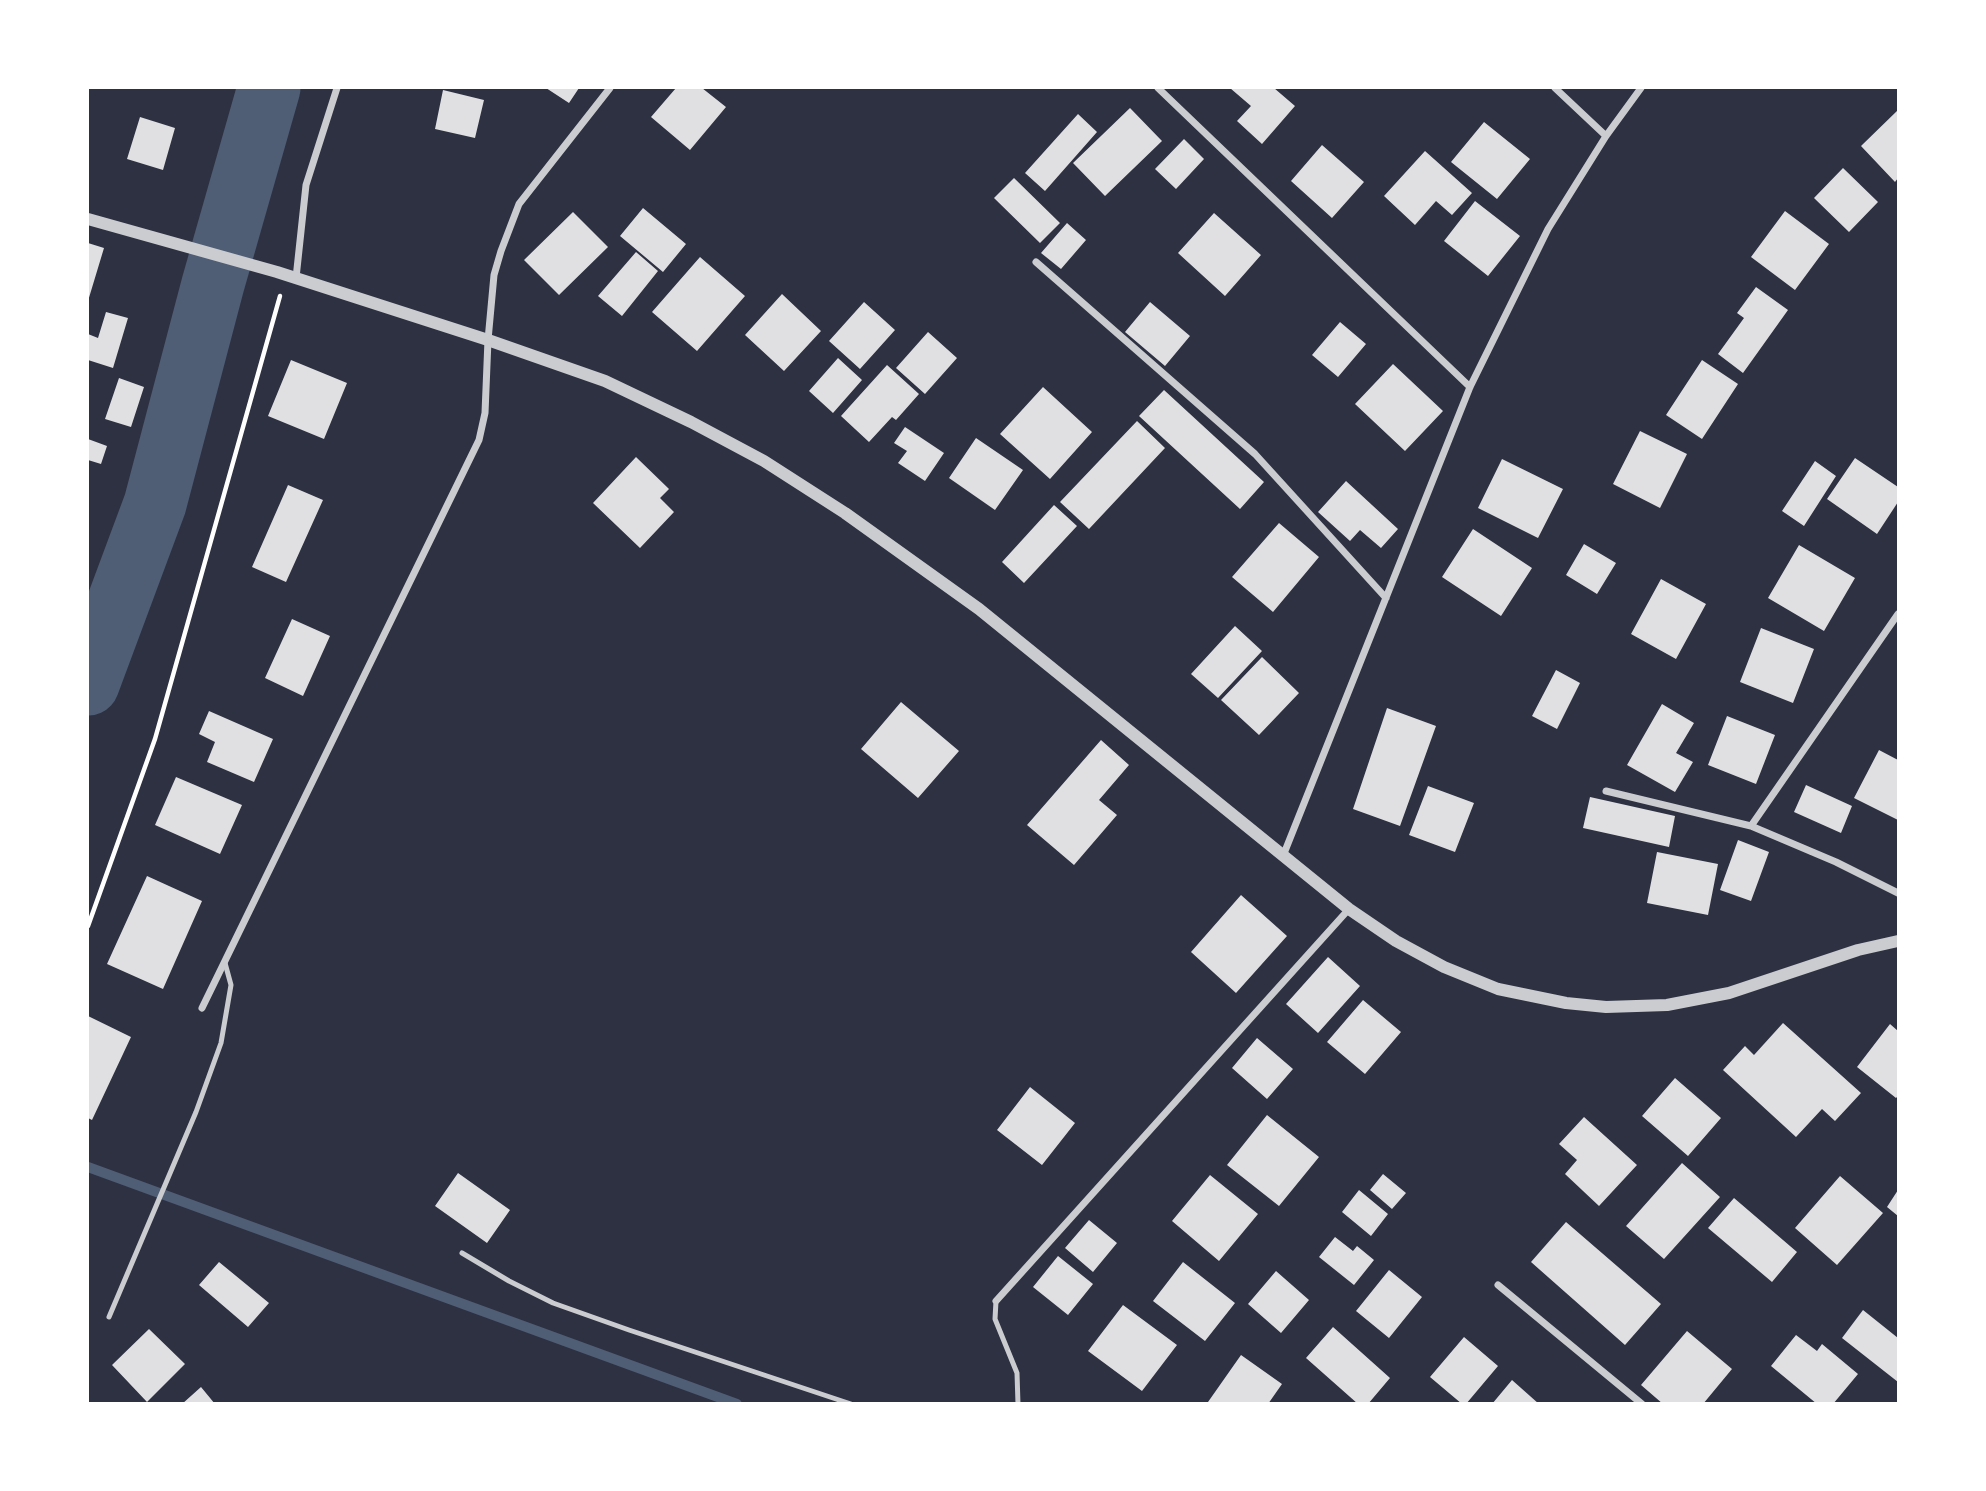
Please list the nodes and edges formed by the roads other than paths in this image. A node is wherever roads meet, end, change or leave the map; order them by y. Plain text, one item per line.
1 (337, 88) edge
2 (610, 88) edge
3 (1158, 88) edge
4 (1555, 88) edge
5 (1641, 88) edge
6 (1606, 136) junction
7 (88, 219) edge
8 (1035, 262) dead end
9 (287, 275) junction
10 (488, 340) junction
11 (1470, 387) junction
12 (1387, 598) junction
13 (1899, 614) edge
14 (1606, 791) dead end
15 (1751, 826) junction
16 (1283, 856) junction
17 (1899, 893) edge
18 (1349, 909) junction
19 (1899, 941) edge
20 (225, 962) junction
21 (202, 1008) dead end
22 (462, 1253) dead end
23 (1498, 1285) dead end
24 (996, 1301) joint
25 (109, 1317) dead end
26 (850, 1404) edge
27 (1018, 1404) edge
28 (1642, 1404) edge

1 - 9 street
2 - 10 street
3 - 11 street
4 - 6 street
5 - 6 street
6 - 11 street
7 - 9 street
8 - 12 street
9 - 10 street
10 - 16 street
10 - 20 street
11 - 12 street
12 - 16 street
13 - 15 street
14 - 15 street
15 - 17 street
16 - 18 street
18 - 19 street
18 - 24 street
20 - 21 street
20 - 25 lane
22 - 26 lane
23 - 28 street
24 - 27 lane

